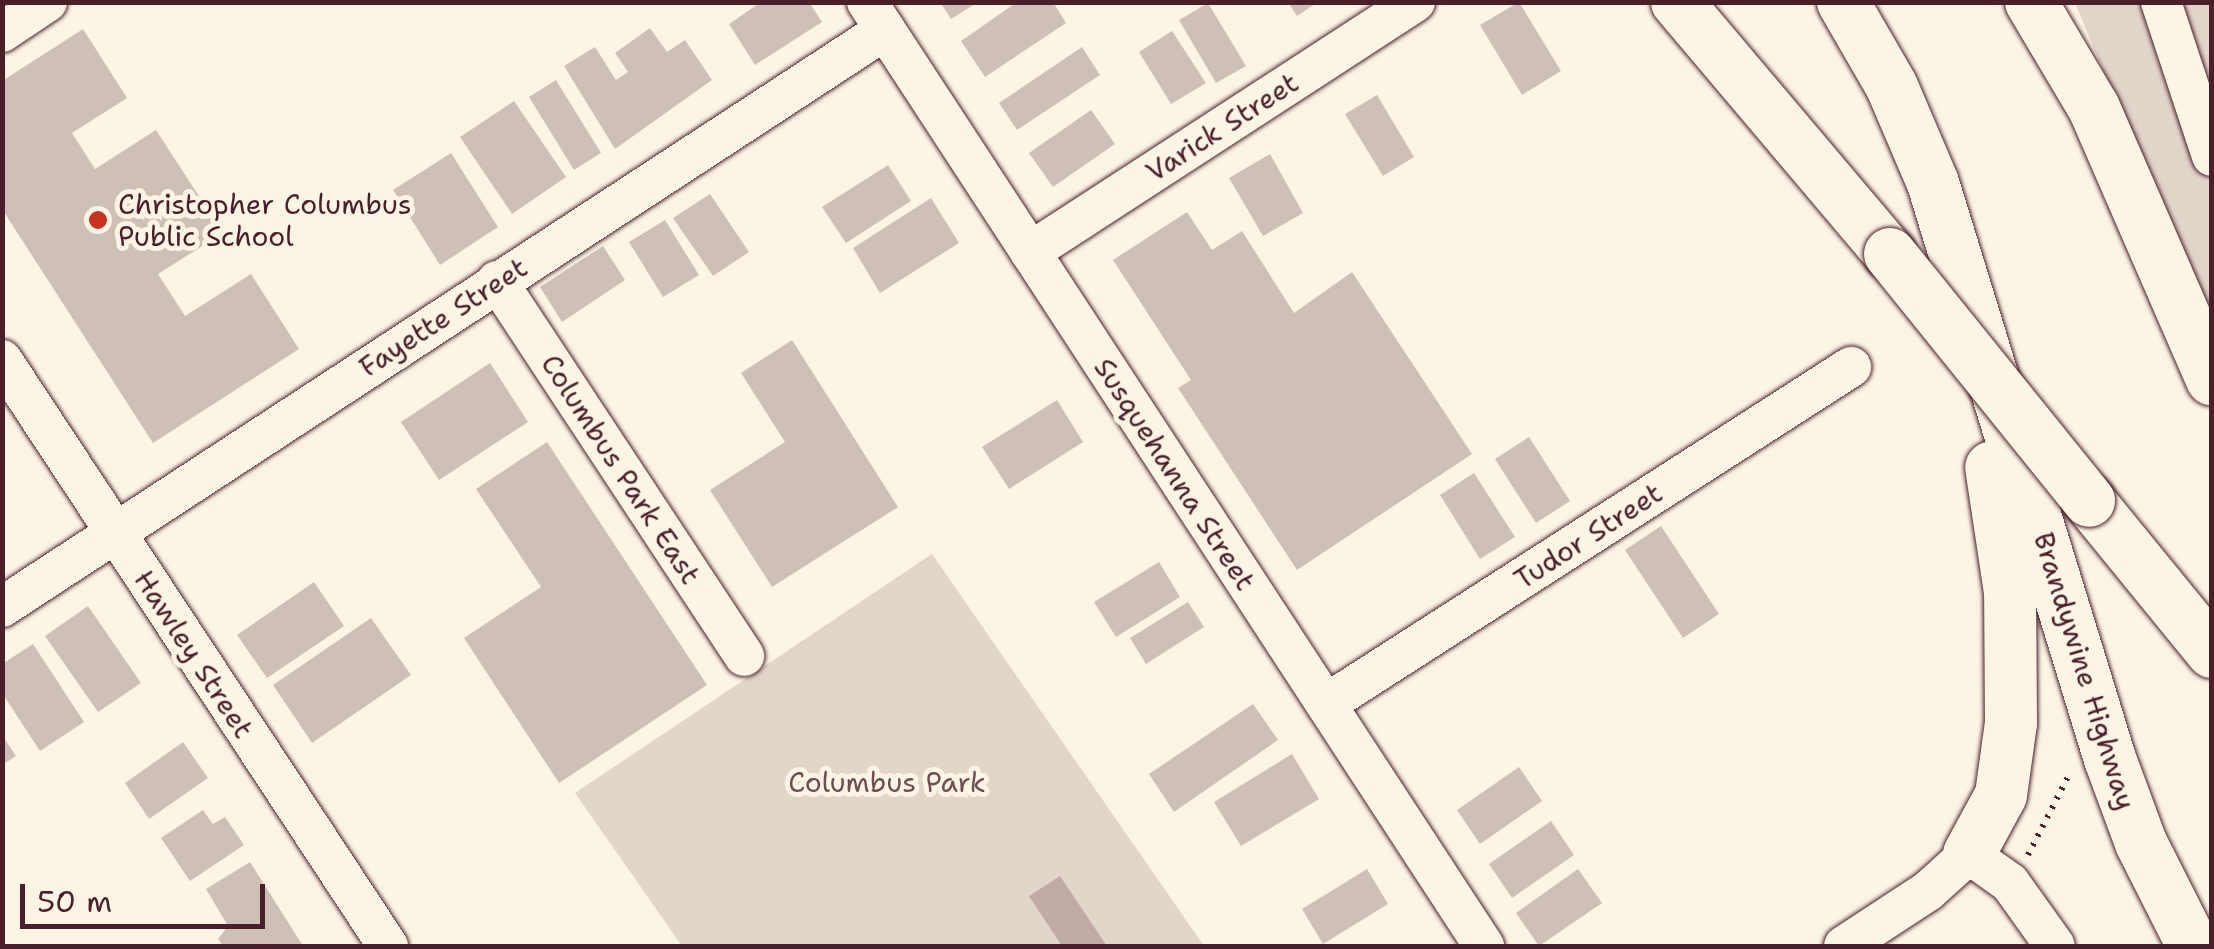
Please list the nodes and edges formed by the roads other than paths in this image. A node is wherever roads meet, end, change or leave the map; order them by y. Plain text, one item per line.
1 (47, 2) edge
2 (1415, 2) edge
3 (1677, 2) edge
4 (2161, 2) edge
5 (2038, 7) edge
6 (1848, 10) edge
7 (876, 16) edge
8 (2, 32) edge
9 (2212, 156) edge
10 (1030, 252) junction
11 (497, 281) junction
12 (2, 360) edge
13 (1851, 367) dead end
14 (2212, 380) edge
15 (115, 533) junction
16 (2, 607) edge
17 (2212, 652) edge
18 (744, 656) dead end
19 (1326, 704) junction
20 (1990, 868) junction
21 (388, 946) edge
22 (1484, 946) edge
23 (1844, 946) edge
24 (2055, 946) edge
25 (2193, 946) edge

1 - 8 street
2 - 10 street, Varick Street
3 - 17 main road, Brandywine Highway, bridge
4 - 9 street
5 - 14 main road
6 - 20 main road
6 - 25 main road, Brandywine Highway
7 - 10 street, Susquehanna Street
7 - 11 street, Fayette Street
10 - 19 street, Susquehanna Street
11 - 15 street, Fayette Street
11 - 18 street, Columbus Park East
12 - 15 street, Hawley Street
13 - 19 street, Tudor Street
15 - 16 street, Fayette Street
15 - 21 street, Hawley Street
19 - 22 street, Susquehanna Street
20 - 23 street
20 - 24 street

